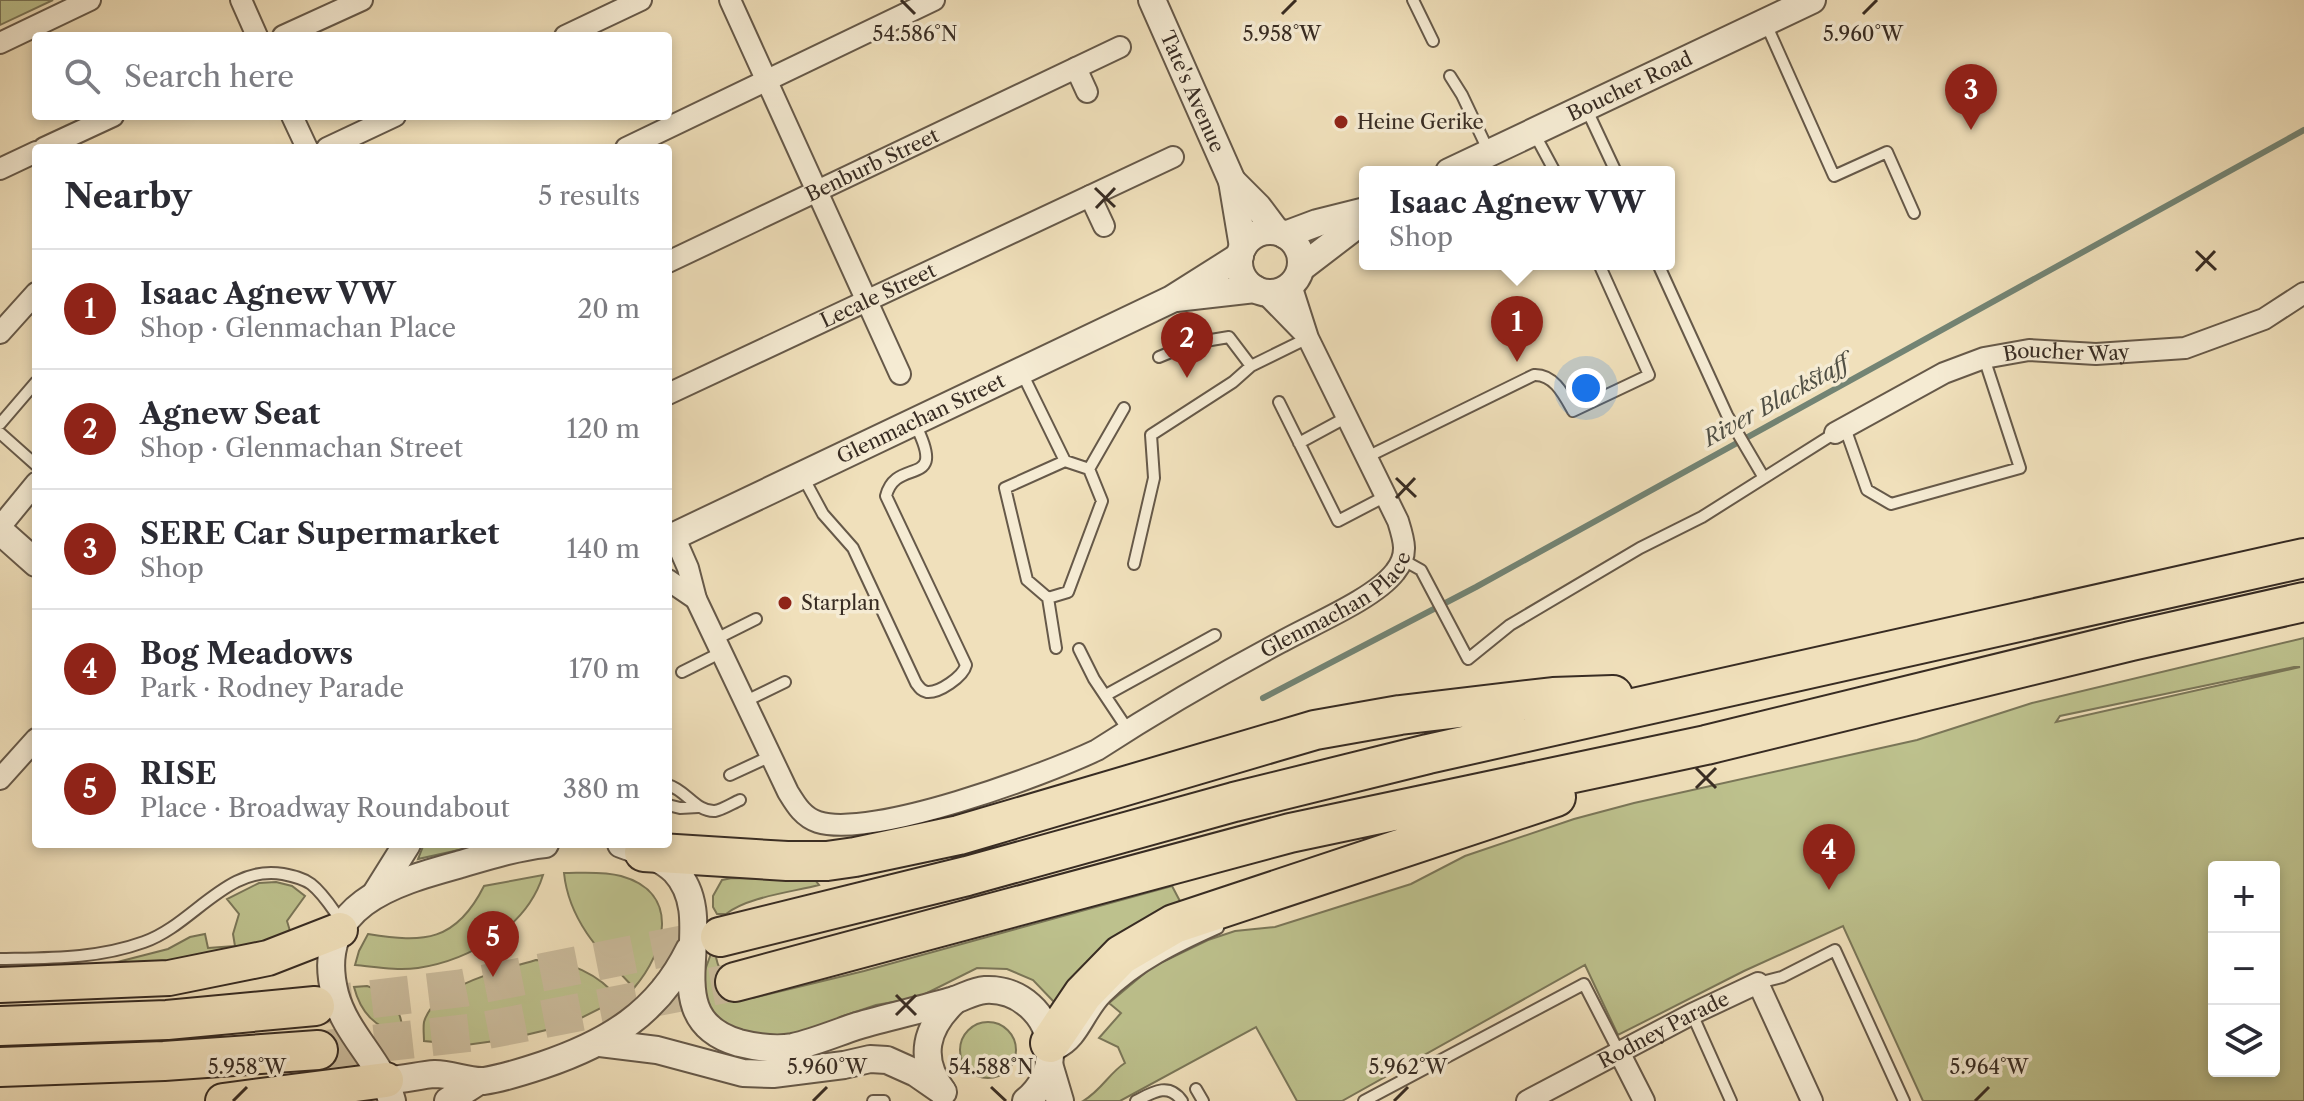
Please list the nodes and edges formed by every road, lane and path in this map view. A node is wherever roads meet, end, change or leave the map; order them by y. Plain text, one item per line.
1 (90, 0) edge
2 (241, 0) edge
3 (362, 0) edge
4 (641, 0) edge
5 (730, 0) edge
6 (1152, 0) edge
7 (1413, 0) edge
8 (1812, 0) edge
9 (925, 2) edge
10 (1765, 22) junction
11 (255, 32) edge
12 (292, 32) edge
13 (573, 32) edge
14 (1433, 41) dead end
15 (0, 43) edge
16 (1120, 47) dead end
17 (1076, 68) junction
18 (1450, 76) dead end
19 (766, 80) junction
20 (1087, 92) dead end
21 (1586, 107) junction
22 (104, 120) edge
23 (294, 120) edge
24 (386, 120) edge
25 (1533, 131) junction
26 (53, 144) edge
27 (305, 144) edge
28 (336, 144) edge
29 (634, 144) edge
30 (1489, 152) junction
31 (32, 154) edge
32 (1173, 157) dead end
33 (1461, 166) edge
34 (1552, 166) edge
35 (1613, 166) edge
36 (0, 169) edge
37 (1232, 181) junction
38 (817, 191) junction
39 (1090, 196) junction
40 (1359, 212) edge
41 (1914, 213) dead end
42 (1359, 224) edge
43 (1104, 226) dead end
44 (1281, 233) junction
45 (1242, 251) junction
46 (672, 260) edge
47 (1602, 270) edge
48 (1661, 270) edge
49 (1296, 276) junction
50 (1259, 290) junction
51 (2304, 293) edge
52 (32, 297) edge
53 (1172, 299) junction
54 (867, 301) junction
55 (0, 333) edge
56 (1307, 337) junction
57 (1159, 357) dead end
58 (1984, 358) junction
59 (1251, 366) junction
60 (1020, 370) junction
61 (900, 374) dead end
62 (32, 387) edge
63 (672, 392) edge
64 (1279, 402) dead end
65 (1124, 408) dead end
66 (1347, 417) junction
67 (914, 422) junction
68 (0, 424) edge
69 (1840, 430) junction
70 (0, 433) edge
71 (1299, 443) junction
72 (1367, 457) junction
73 (32, 461) edge
74 (1065, 461) junction
75 (1089, 469) junction
76 (802, 474) junction
77 (1764, 478) junction
78 (32, 488) edge
79 (1386, 496) junction
80 (0, 529) edge
81 (672, 537) edge
82 (672, 539) edge
83 (2304, 558) edge
84 (32, 559) edge
85 (1403, 560) junction
86 (1134, 564) dead end
87 (672, 583) edge
88 (1048, 598) junction
89 (696, 599) junction
90 (2304, 602) edge
91 (756, 619) dead end
92 (1215, 635) dead end
93 (719, 645) junction
94 (1056, 648) dead end
95 (1079, 649) dead end
96 (682, 672) dead end
97 (785, 682) dead end
98 (1106, 695) junction
99 (1683, 698) junction
100 (746, 701) junction
101 (1128, 730) junction
102 (32, 743) edge
103 (1706, 745) junction
104 (771, 756) junction
105 (730, 775) dead end
106 (0, 779) edge
107 (672, 786) edge
108 (740, 800) dead end
109 (672, 806) edge
110 (698, 807) junction
111 (404, 848) edge
112 (529, 848) edge
113 (633, 848) edge
114 (377, 892) junction
115 (342, 927) junction
116 (707, 940) junction
117 (0, 959) edge
118 (735, 982) tunnel mouth
119 (1758, 983) junction
120 (0, 985) edge
121 (955, 1000) junction
122 (315, 1006) tunnel mouth
123 (1692, 1014) junction
124 (0, 1026) edge
125 (600, 1043) junction
126 (318, 1050) tunnel mouth
127 (1619, 1052) junction
128 (1050, 1055) junction
129 (0, 1067) edge
130 (479, 1081) junction
131 (1196, 1089) dead end
132 (389, 1091) edge
133 (947, 1096) edge
134 (223, 1101) edge
135 (448, 1101) edge
136 (873, 1101) edge
137 (884, 1101) edge
138 (1026, 1101) edge
139 (1060, 1101) edge
140 (1136, 1101) edge
141 (1182, 1101) edge
142 (1203, 1101) edge
143 (1364, 1101) edge
144 (1527, 1101) edge
145 (1644, 1101) edge
146 (1731, 1101) edge
147 (1812, 1101) edge
148 (1904, 1101) edge

1 - 15 street
2 - 11 street
3 - 12 street
4 - 13 street
5 - 19 street
6 - 37 street, Tate's Avenue
7 - 14 lane
8 - 10 street, Boucher Road
9 - 19 street
10 - 21 street, Boucher Road
10 - 41 lane
16 - 17 street, Benburb Street
17 - 20 street
17 - 38 street, Benburb Street
18 - 30 lane
19 - 29 street
19 - 38 street
21 - 25 street, Boucher Road
21 - 35 lane
22 - 26 street
23 - 27 street
24 - 28 street
25 - 30 street, Boucher Road
25 - 34 lane
30 - 33 street, Boucher Road
31 - 36 street
32 - 39 street, Lecale Street
37 - 44 street, Tate's Avenue
37 - 45 street, Tate's Avenue
38 - 46 street, Benburb Street
38 - 54 street
39 - 43 street
39 - 54 street, Lecale Street
40 - 44 street
42 - 49 street
44 - 45 street
44 - 49 street
45 - 50 street
45 - 53 street, Glenmachan Street
47 - 72 lane
48 - 77 lane
49 - 50 street
49 - 56 street
50 - 53 street, Glenmachan Street
50 - 56 street
51 - 58 street, Boucher Way
52 - 55 street
53 - 60 street, Glenmachan Street
54 - 61 street
54 - 63 street, Lecale Street
56 - 59 lane
56 - 66 street, Glenmachan Place
57 - 59 lane
58 - 69 street, Boucher Way
58 - 69 lane
59 - 86 lane
60 - 67 street, Glenmachan Street
60 - 74 lane
62 - 68 lane
64 - 71 lane
65 - 75 lane
66 - 71 lane
66 - 72 street, Glenmachan Place
67 - 76 street, Glenmachan Street
67 - 76 lane
69 - 77 lane
70 - 73 lane
71 - 79 lane
72 - 79 street, Glenmachan Place
74 - 75 lane
74 - 88 lane
75 - 88 lane
76 - 81 street, Glenmachan Street
77 - 85 lane
78 - 80 street
79 - 85 street, Glenmachan Place
80 - 84 street
82 - 89 street, Glenmachan Place
83 - 99 highway
85 - 101 street, Glenmachan Place
87 - 89 street
88 - 94 lane
89 - 93 street, Glenmachan Place
90 - 103 highway
91 - 93 lane
92 - 98 lane
93 - 96 lane
93 - 100 street, Glenmachan Place
95 - 98 lane
97 - 100 lane
98 - 101 lane
99 - 113 highway
99 - 116 highway
100 - 104 street, Glenmachan Place
101 - 104 street, Glenmachan Place
102 - 106 street
103 - 118 highway
103 - 128 highway
104 - 105 lane
107 - 110 lane
108 - 110 lane
109 - 110 lane
111 - 114 street
112 - 114 street
113 - 116 street
114 - 115 street
115 - 117 lane
115 - 120 highway
115 - 132 street
116 - 121 street
116 - 125 street
119 - 123 street, Rodney Parade
119 - 147 street
119 - 148 lane
121 - 128 street
121 - 133 street
122 - 124 highway
123 - 127 street, Rodney Parade
123 - 146 lane
125 - 130 street
125 - 133 street
126 - 129 highway
127 - 143 lane
127 - 144 street, Rodney Parade
127 - 145 street
128 - 138 street
128 - 139 street
130 - 132 street
130 - 135 street
131 - 142 lane
132 - 134 highway
136 - 137 lane
140 - 141 lane

